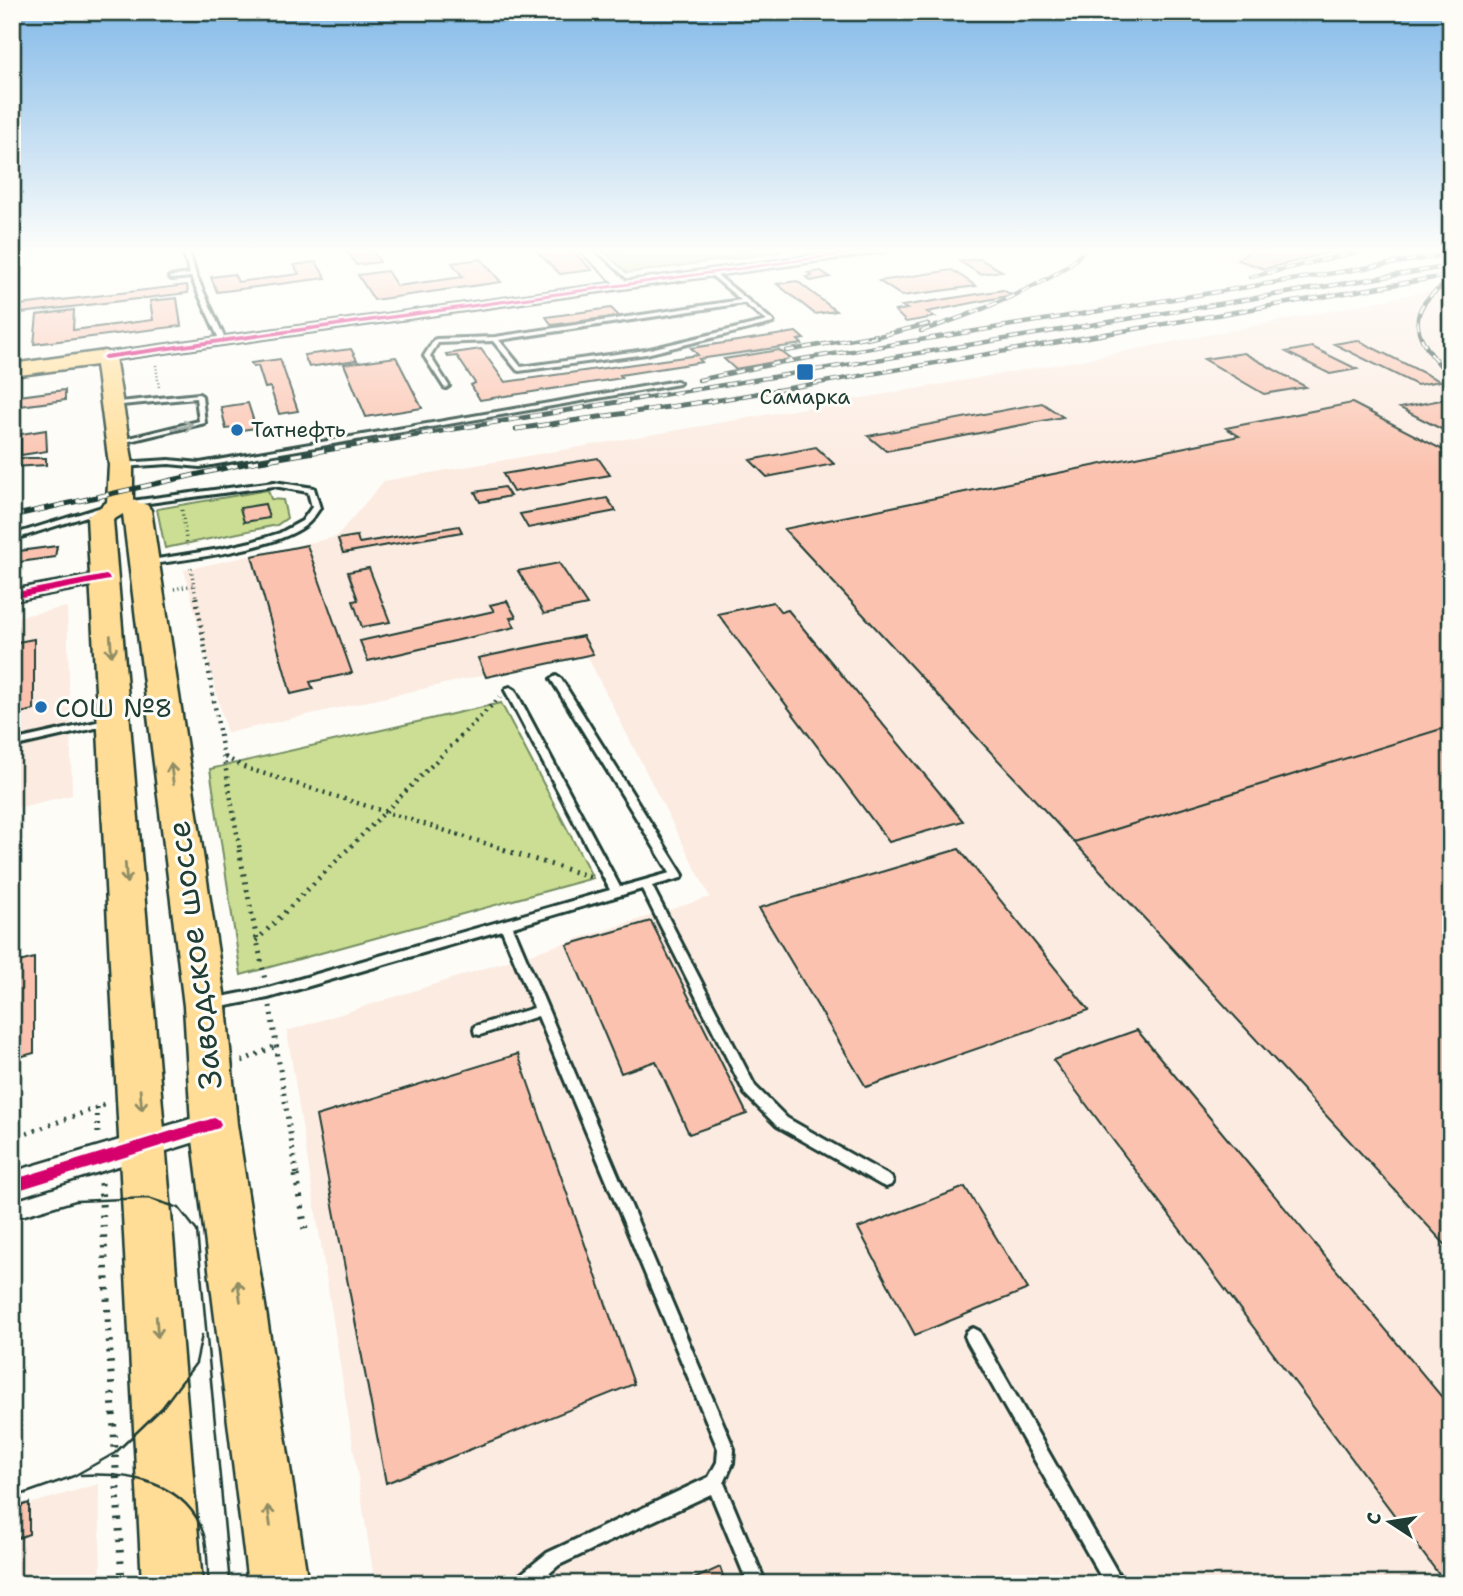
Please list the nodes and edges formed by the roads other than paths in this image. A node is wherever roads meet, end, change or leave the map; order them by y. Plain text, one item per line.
1 (215, 323) edge
2 (342, 323) edge
3 (597, 323) edge
4 (765, 323) edge
5 (495, 339) junction
6 (222, 340) junction
7 (105, 357) junction
8 (12, 370) edge
9 (677, 383) dead end
10 (446, 386) dead end
11 (111, 404) junction
12 (117, 442) junction
13 (120, 485) junction
14 (12, 537) edge
15 (145, 563) junction
16 (106, 578) junction
17 (12, 596) edge
18 (556, 679) dead end
19 (508, 690) road end
20 (116, 721) junction
21 (12, 744) edge
22 (645, 884) junction
23 (615, 888) junction
24 (506, 925) junction
25 (205, 1006) junction
26 (542, 1010) junction
27 (480, 1030) dead end
28 (214, 1124) junction
29 (145, 1146) junction
30 (886, 1181) dead end
31 (12, 1186) edge
32 (973, 1336) dead end
33 (715, 1483) junction
34 (172, 1584) edge
35 (278, 1584) edge
36 (522, 1584) edge
37 (757, 1584) edge
38 (1115, 1584) edge

1 - 6 lane
2 - 6 street
3 - 5 lane
4 - 5 lane
5 - 10 lane
6 - 7 street
7 - 8 main road
7 - 11 main road
9 - 13 lane
11 - 12 main road
12 -> 11 lane
12 - 13 main road
13 - 14 lane
13 - 15 main road, Заводское шоссе
13 - 15 lane
13 - 16 main road, Заводское шоссе
25 -> 15 main road, Заводское шоссе
16 - 17 street
16 -> 20 main road, Заводское шоссе
18 - 22 lane
19 - 23 lane
20 - 21 lane
20 -> 29 main road, Заводское шоссе
22 - 23 lane
22 - 30 lane
23 - 24 lane
24 - 25 lane
24 - 26 lane
25 - 28 main road, Заводское шоссе
26 - 27 lane
26 - 33 lane
28 - 29 street
35 -> 28 main road, Заводское шоссе
29 - 31 street
29 -> 34 main road, Заводское шоссе
32 - 38 lane
33 - 36 lane
33 - 37 lane

